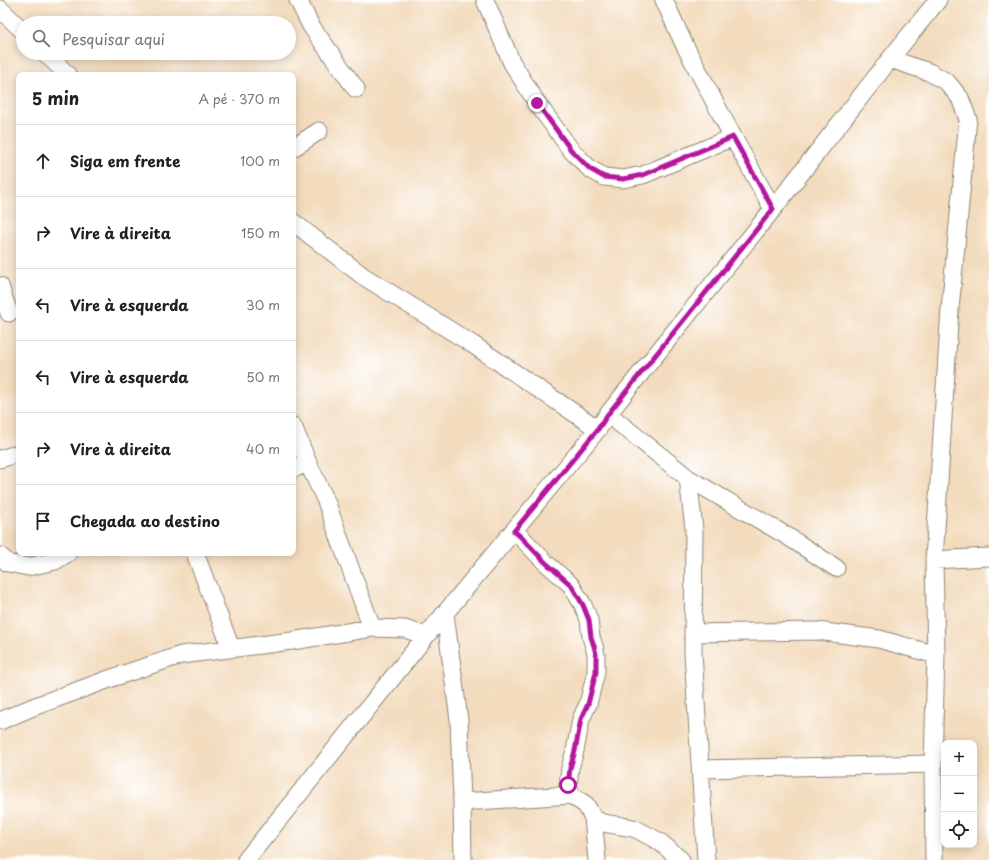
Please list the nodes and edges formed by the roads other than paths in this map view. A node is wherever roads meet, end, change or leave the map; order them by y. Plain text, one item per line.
1 (298, 0) edge
2 (485, 0) edge
3 (664, 0) edge
4 (938, 0) edge
5 (0, 9) edge
6 (16, 24) edge
7 (890, 59) junction
8 (52, 60) edge
9 (65, 72) edge
10 (356, 89) dead end
11 (319, 131) dead end
12 (733, 137) junction
13 (296, 146) edge
14 (773, 209) junction
15 (296, 224) edge
16 (0, 286) edge
17 (10, 313) edge
18 (608, 414) junction
19 (598, 429) junction
20 (296, 441) edge
21 (16, 454) edge
22 (0, 459) edge
23 (301, 466) edge
24 (688, 478) junction
25 (514, 531) junction
26 (0, 556) edge
27 (63, 556) edge
28 (196, 556) edge
29 (989, 557) edge
30 (934, 560) junction
31 (836, 568) dead end
32 (445, 614) junction
33 (372, 628) junction
34 (694, 633) junction
35 (426, 636) junction
36 (231, 648) junction
37 (936, 655) junction
38 (0, 721) edge
39 (933, 764) junction
40 (700, 769) junction
41 (571, 795) junction
42 (462, 802) junction
43 (593, 818) junction
44 (246, 860) edge
45 (463, 860) edge
46 (597, 860) edge
47 (681, 860) edge
48 (706, 860) edge
49 (934, 860) edge

1 - 10 street
2 - 12 street
3 - 12 street
4 - 7 street
5 - 6 street
7 - 14 street
7 - 30 street
8 - 9 street
11 - 13 street
12 - 14 street
14 - 18 street
15 - 19 street
16 - 17 street
18 - 19 street
18 - 24 street
19 - 25 street
20 - 23 street
21 - 22 street
23 - 33 street
24 - 31 street
24 - 34 street
25 - 32 street
25 - 41 street
26 - 27 street
28 - 36 street
29 - 30 street
30 - 37 street
32 - 35 street
32 - 42 street
33 - 35 street
33 - 36 street
34 - 37 street
34 - 40 street
35 - 44 street
36 - 38 street
37 - 39 street
39 - 40 street
39 - 49 street
40 - 48 street
41 - 42 street
41 - 43 street
42 - 45 street
43 - 46 street
43 - 47 street

